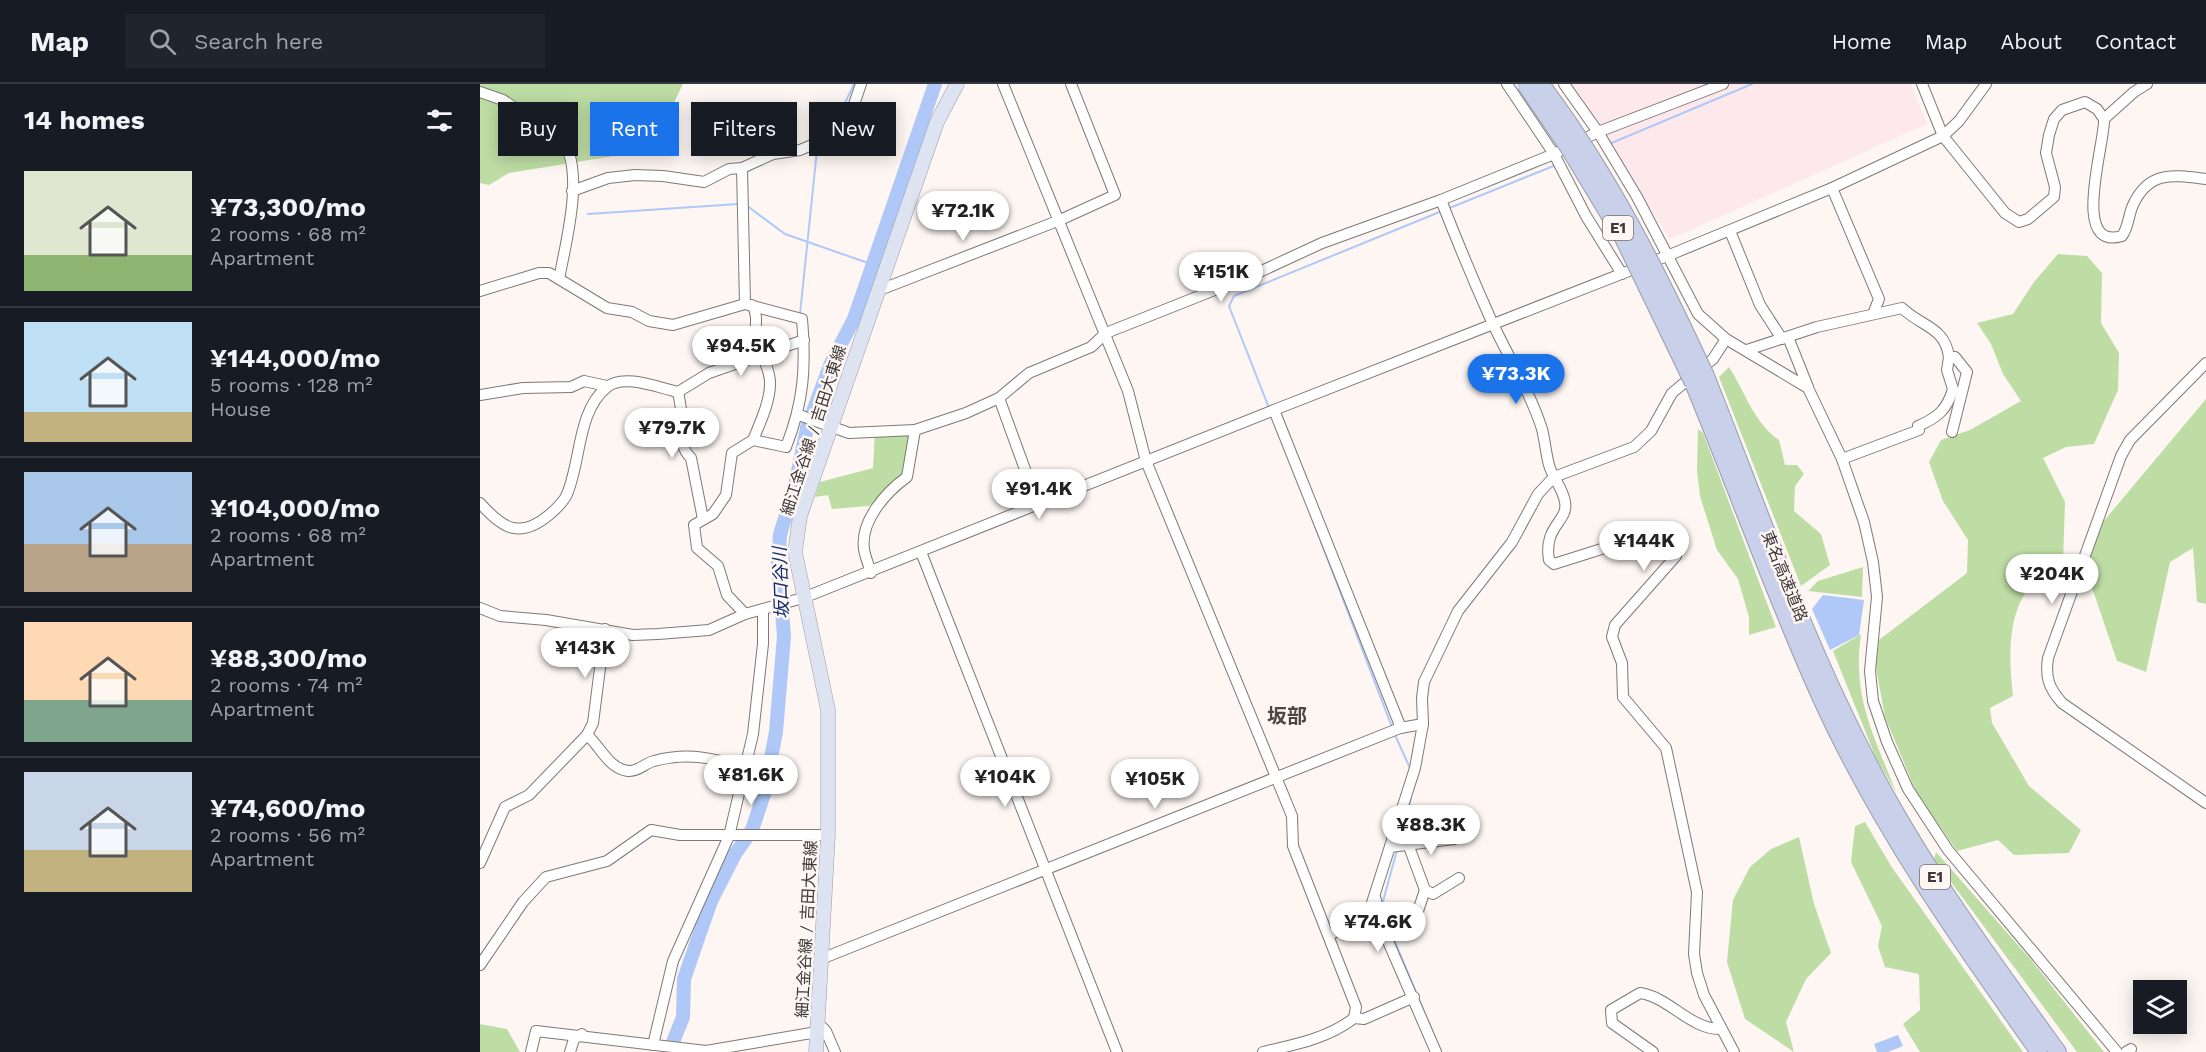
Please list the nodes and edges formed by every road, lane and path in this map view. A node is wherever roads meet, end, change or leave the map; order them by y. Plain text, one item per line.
1 (861, 84) edge
2 (957, 84) edge
3 (1003, 84) edge
4 (1071, 84) edge
5 (1507, 84) edge
6 (1525, 84) edge
7 (1541, 84) edge
8 (1564, 84) edge
9 (1723, 84) edge
10 (1922, 84) edge
11 (1986, 84) edge
12 (2147, 84) edge
13 (480, 92) edge
14 (2104, 119) junction
15 (1943, 136) junction
16 (1603, 141) junction
17 (1558, 161) junction
18 (742, 168) junction
19 (2206, 179) edge
20 (1832, 188) junction
21 (572, 191) junction
22 (1443, 206) junction
23 (1060, 220) junction
24 (1730, 231) junction
25 (1667, 256) junction
26 (1622, 274) junction
27 (559, 279) junction
28 (480, 291) edge
29 (877, 291) junction
30 (748, 305) junction
31 (1873, 314) junction
32 (1493, 324) junction
33 (1106, 333) junction
34 (1785, 338) junction
35 (1726, 339) junction
36 (801, 341) junction
37 (1747, 350) junction
38 (764, 355) junction
39 (1949, 357) junction
40 (2206, 363) edge
41 (1699, 379) junction
42 (607, 386) junction
43 (1808, 388) junction
44 (678, 392) junction
45 (480, 395) edge
46 (999, 398) junction
47 (1270, 411) junction
48 (799, 415) junction
49 (828, 427) junction
50 (915, 430) junction
51 (1952, 432) dead end
52 (753, 440) junction
53 (1842, 459) junction
54 (1146, 461) junction
55 (1554, 477) junction
56 (480, 503) edge
57 (1038, 505) junction
58 (703, 519) junction
59 (921, 552) junction
60 (871, 573) junction
61 (803, 598) junction
62 (480, 608) edge
63 (763, 609) junction
64 (745, 614) junction
65 (605, 629) junction
66 (1826, 693) junction
67 (1423, 724) junction
68 (1397, 729) junction
69 (587, 735) junction
70 (746, 768) junction
71 (1276, 778) junction
72 (2206, 803) edge
73 (828, 835) junction
74 (729, 836) junction
75 (1454, 839) dead end
76 (1399, 846) junction
77 (480, 863) edge
78 (1044, 868) junction
79 (1459, 878) dead end
80 (1425, 890) junction
81 (1375, 897) junction
82 (1416, 917) dead end
83 (1329, 935) junction
84 (821, 959) junction
85 (480, 965) edge
86 (1414, 997) junction
87 (1354, 1018) junction
88 (817, 1027) junction
89 (1721, 1029) junction
90 (583, 1034) junction
91 (655, 1045) junction
92 (531, 1052) edge
93 (570, 1052) edge
94 (816, 1052) edge
95 (835, 1052) edge
96 (1117, 1052) edge
97 (1263, 1052) edge
98 (1436, 1052) edge
99 (1653, 1052) edge
100 (1734, 1052) edge
101 (2039, 1052) edge
102 (2058, 1052) edge
103 (2117, 1052) edge

1 - 18 street
2 - 29 main road, 細江金谷線 / 吉田大東線
3 - 23 street
4 - 23 street
5 - 17 street
6 - 41 highway, 東名高速道路 / E1, bridge
7 - 41 highway, 東名高速道路 / E1, bridge
8 - 16 street
9 - 16 street
10 - 15 street
11 - 15 street
12 - 14 street
13 - 21 street
14 - 15 street
14 - 19 street
15 - 20 street
16 - 17 street
16 - 25 street
17 - 22 street
17 - 26 street
18 - 21 street
18 - 30 street
20 - 24 street
20 - 31 street
21 - 27 street
22 - 32 street
22 - 33 street
23 - 29 street
23 - 33 street
24 - 25 street
24 - 34 street
25 - 26 street
25 - 35 street
26 - 32 street
27 - 28 street
27 - 30 street
29 - 49 main road, 細江金谷線 / 吉田大東線
30 - 36 street
30 - 38 street
31 - 34 street
31 - 39 street
32 - 47 street
32 - 55 street
33 - 46 street
33 - 54 street
34 - 37 street
34 - 43 street
35 - 37 street
35 - 55 street
36 - 38 street
36 - 48 street
37 - 43 street
38 - 44 street
38 - 52 street
39 - 51 street
39 - 53 street
40 - 72 street
41 - 66 highway, 東名高速道路 / E1
41 - 66 highway, 東名高速道路 / E1
42 - 44 street
42 - 45 street
42 - 56 street
43 - 53 street
44 - 58 street
46 - 50 street
46 - 57 street
47 - 54 street
47 - 68 street
48 - 49 street
48 - 52 street
49 - 50 street
49 - 61 main road, 細江金谷線 / 吉田大東線
50 - 60 street
52 - 58 street
53 - 103 street
54 - 57 street
54 - 71 street
55 - 67 street
55 - 89 street
57 - 59 street
58 - 64 street
59 - 60 street
59 - 78 street
60 - 61 street
61 - 63 street
61 - 73 main road, 細江金谷線 / 吉田大東線
62 - 65 street
63 - 64 street
63 - 70 street
64 - 65 street
65 - 69 street
66 - 101 highway, 東名高速道路 / E1
66 - 102 highway, 東名高速道路 / E1
67 - 68 street
67 - 76 street
68 - 71 street
69 - 70 street
69 - 77 street
70 - 74 street
71 - 78 street
71 - 83 street
73 - 74 street
73 - 84 main road, 細江金谷線 / 吉田大東線
74 - 85 street
74 - 91 street
75 - 76 street
76 - 80 street
76 - 81 street
78 - 84 street
78 - 96 street
79 - 80 street
80 - 82 street
81 - 83 street
81 - 86 street
83 - 87 street
84 - 88 main road, 細江金谷線 / 吉田大東線
86 - 87 street
86 - 98 street
87 - 97 street
88 - 91 street
88 - 94 main road, 細江金谷線 / 吉田大東線
88 - 95 street
89 - 99 street
89 - 100 street
90 - 91 street
90 - 92 street
90 - 93 street

